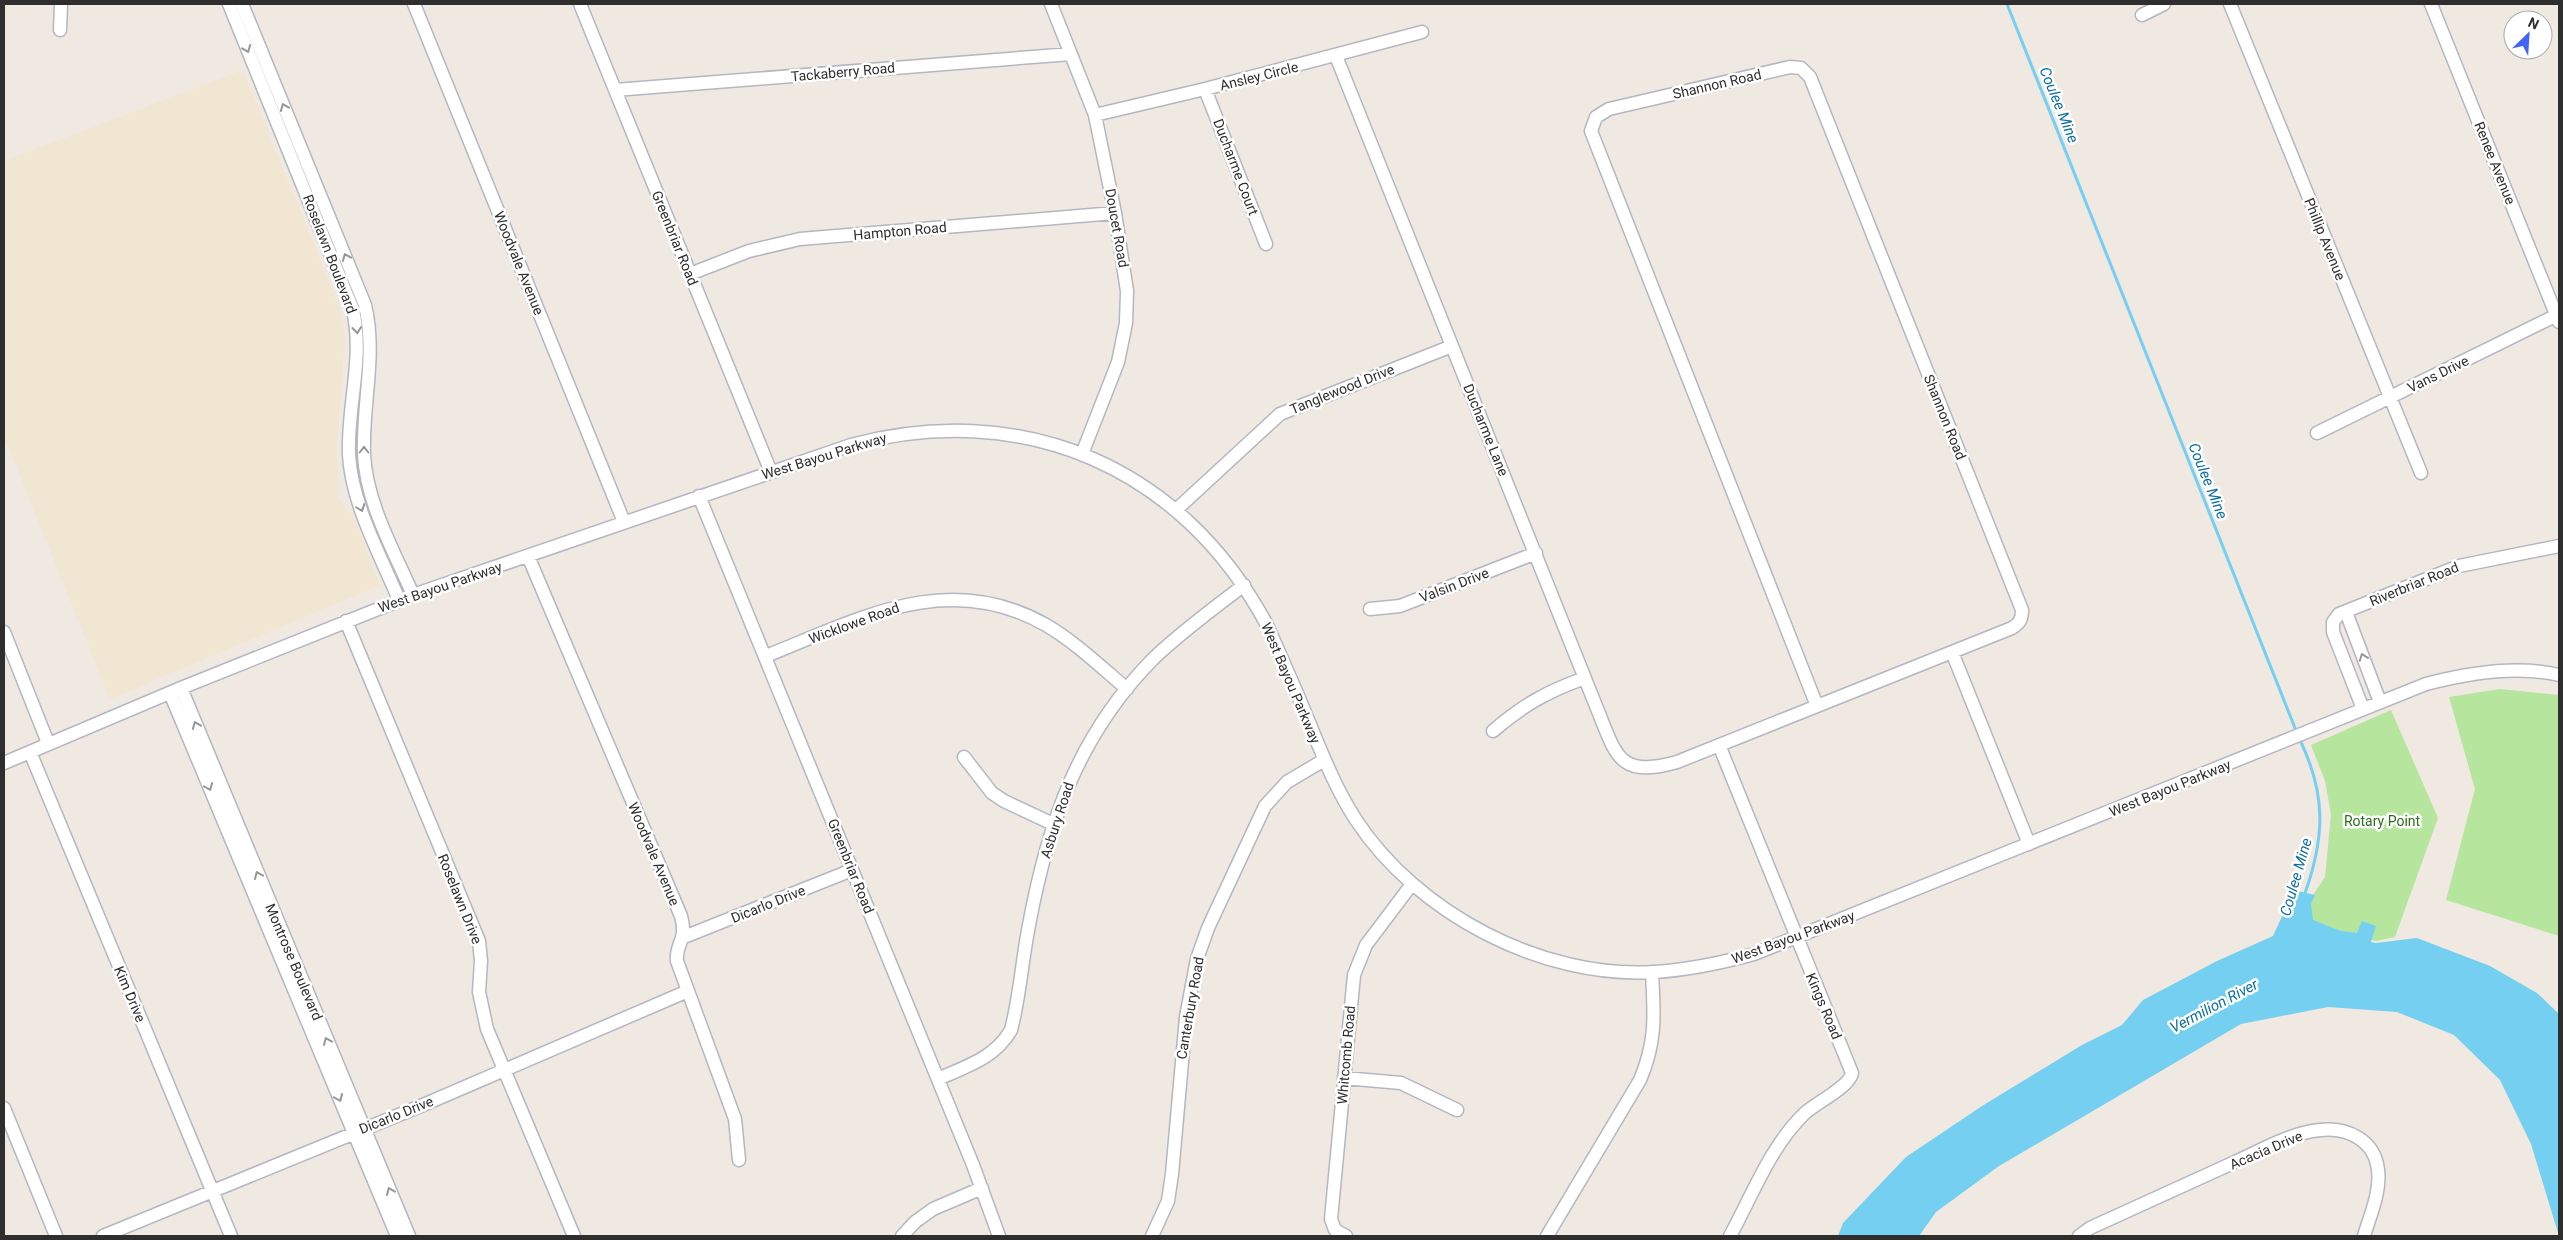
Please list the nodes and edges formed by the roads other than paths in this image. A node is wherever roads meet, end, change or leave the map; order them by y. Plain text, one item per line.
1 (61, 4) edge
2 (414, 4) edge
3 (580, 4) edge
4 (1051, 4) edge
5 (2164, 4) edge
6 (2230, 4) edge
7 (2431, 4) edge
8 (237, 8) edge
9 (2142, 15) dead end
10 (60, 30) dead end
11 (1422, 32) dead end
12 (1071, 54) junction
13 (1336, 56) junction
14 (1205, 89) junction
15 (615, 90) junction
16 (1095, 115) junction
17 (1115, 213) junction
18 (1266, 244) dead end
19 (690, 274) junction
20 (354, 292) junction
21 (2558, 317) edge
22 (1452, 346) junction
23 (354, 391) junction
24 (367, 392) junction
25 (2389, 398) junction
26 (2317, 432) dead end
27 (1082, 454) junction
28 (771, 472) junction
29 (2421, 474) dead end
30 (368, 483) junction
31 (355, 487) junction
32 (699, 496) junction
33 (1176, 510) junction
34 (624, 522) junction
35 (2559, 546) edge
36 (1536, 553) junction
37 (528, 556) junction
38 (1244, 585) junction
39 (413, 595) junction
40 (399, 600) junction
41 (1370, 609) dead end
42 (2346, 612) junction
43 (346, 621) junction
44 (4, 632) edge
45 (1952, 652) junction
46 (766, 656) junction
47 (2559, 675) edge
48 (1585, 678) junction
49 (1126, 689) junction
50 (176, 691) junction
51 (2380, 702) junction
52 (1817, 706) junction
53 (2363, 709) junction
54 (1493, 731) dead end
55 (48, 744) junction
56 (1719, 745) junction
57 (30, 752) junction
58 (964, 757) dead end
59 (1324, 760) junction
60 (4, 763) edge
61 (1666, 765) joint
62 (1053, 824) junction
63 (2029, 844) junction
64 (852, 870) junction
65 (1412, 884) junction
66 (684, 937) junction
67 (1797, 938) junction
68 (1652, 972) junction
69 (688, 991) junction
70 (504, 1070) junction
71 (1344, 1078) junction
72 (938, 1079) junction
73 (4, 1108) edge
74 (1457, 1110) dead end
75 (358, 1130) junction
76 (739, 1160) dead end
77 (982, 1188) junction
78 (212, 1191) junction
79 (56, 1236) edge
80 (103, 1236) edge
81 (231, 1236) edge
82 (397, 1236) edge
83 (409, 1236) edge
84 (574, 1236) edge
85 (902, 1236) edge
86 (999, 1236) edge
87 (1152, 1236) edge
88 (1346, 1236) edge
89 (1547, 1236) edge
90 (1730, 1236) edge
91 (2079, 1236) edge
92 (2364, 1236) edge

1 - 10 street
2 - 34 street, Woodvale Avenue
3 - 15 street, Greenbriar Road
4 - 12 street, Doucet Road
5 - 9 street
6 - 25 street, Phillip Avenue
7 - 21 street, Renee Avenue
8 - 20 street, Roselawn Boulevard
11 - 13 street, Ansley Circle
12 - 15 street, Tackaberry Road
12 - 16 street, Doucet Road
13 - 14 street, Ansley Circle
13 - 22 street, Ducharme Lane
14 - 16 street, Ansley Circle
14 - 18 street, Ducharme Court
15 - 19 street, Greenbriar Road
16 - 17 street, Doucet Road
17 - 19 street, Hampton Road
17 - 27 street, Doucet Road
19 - 28 street, Greenbriar Road
20 -> 23 street, Roselawn Boulevard
20 - 24 street, Roselawn Boulevard
21 - 25 street, Vans Drive
22 - 33 street, Tanglewood Drive
22 - 36 street, Ducharme Lane
23 - 24 street
23 - 31 street, Roselawn Boulevard
30 -> 24 street, Roselawn Boulevard
25 - 26 street, Vans Drive
25 - 29 street, Phillip Avenue
27 - 28 street, West Bayou Parkway
27 - 33 street, West Bayou Parkway
28 - 32 street, West Bayou Parkway
30 - 31 street
30 - 39 street, Roselawn Boulevard
31 -> 40 street, Roselawn Boulevard
32 - 34 street, West Bayou Parkway
32 - 46 street, Greenbriar Road
33 - 38 street, West Bayou Parkway
34 - 37 street, West Bayou Parkway
35 - 42 street, Riverbriar Road
36 - 41 street, Valsin Drive
36 - 48 street, Ducharme Lane
37 - 39 street, West Bayou Parkway
37 - 66 street, Woodvale Avenue
38 - 49 street, Asbury Road
38 - 59 street, West Bayou Parkway
39 - 40 street, West Bayou Parkway
40 - 43 street, West Bayou Parkway
51 -> 42 street
42 - 53 street, Riverbriar Road
43 - 50 street, West Bayou Parkway
43 - 70 street, Roselawn Drive
44 - 55 street
45 - 52 street, Shannon Road
45 - 52 street, Shannon Road
45 - 63 street
46 - 49 street, Wicklowe Road
46 - 64 street, Greenbriar Road
47 - 51 street, West Bayou Parkway
48 - 54 street
48 - 61 street, Ducharme Lane
49 - 62 street, Asbury Road
50 - 55 street, West Bayou Parkway
50 - 75 street, Montrose Boulevard
51 - 53 street, West Bayou Parkway
52 - 56 street, Shannon Road
53 - 63 street, West Bayou Parkway
55 - 57 street, West Bayou Parkway
56 - 61 street, Shannon Road
56 - 67 street, Kings Road
57 - 60 street, West Bayou Parkway
57 - 78 street, Kim Drive
58 - 62 street
59 - 65 street, West Bayou Parkway
59 - 87 street, Canterbury Road
62 - 72 street, Asbury Road
63 - 67 street, West Bayou Parkway
64 - 66 street, Dicarlo Drive
64 - 72 street, Greenbriar Road
65 - 68 street, West Bayou Parkway
65 - 71 street, Whitcomb Road
66 - 69 street, Woodvale Avenue
67 - 68 street, West Bayou Parkway
67 - 90 street, Kings Road
68 - 89 street
69 - 70 street, Dicarlo Drive
69 - 76 street, Woodvale Avenue
70 - 75 street, Dicarlo Drive
70 - 84 street, Roselawn Drive
71 - 74 street
71 - 88 street, Whitcomb Road
72 - 77 street, Greenbriar Road
73 - 79 street
75 - 78 street, Dicarlo Drive
75 - 82 street, Montrose Boulevard
83 -> 75 street, Montrose Boulevard
77 - 85 street
77 - 86 street, Greenbriar Road
78 - 80 street, Dicarlo Drive
78 - 81 street, Kim Drive
91 - 92 street, Acacia Drive

